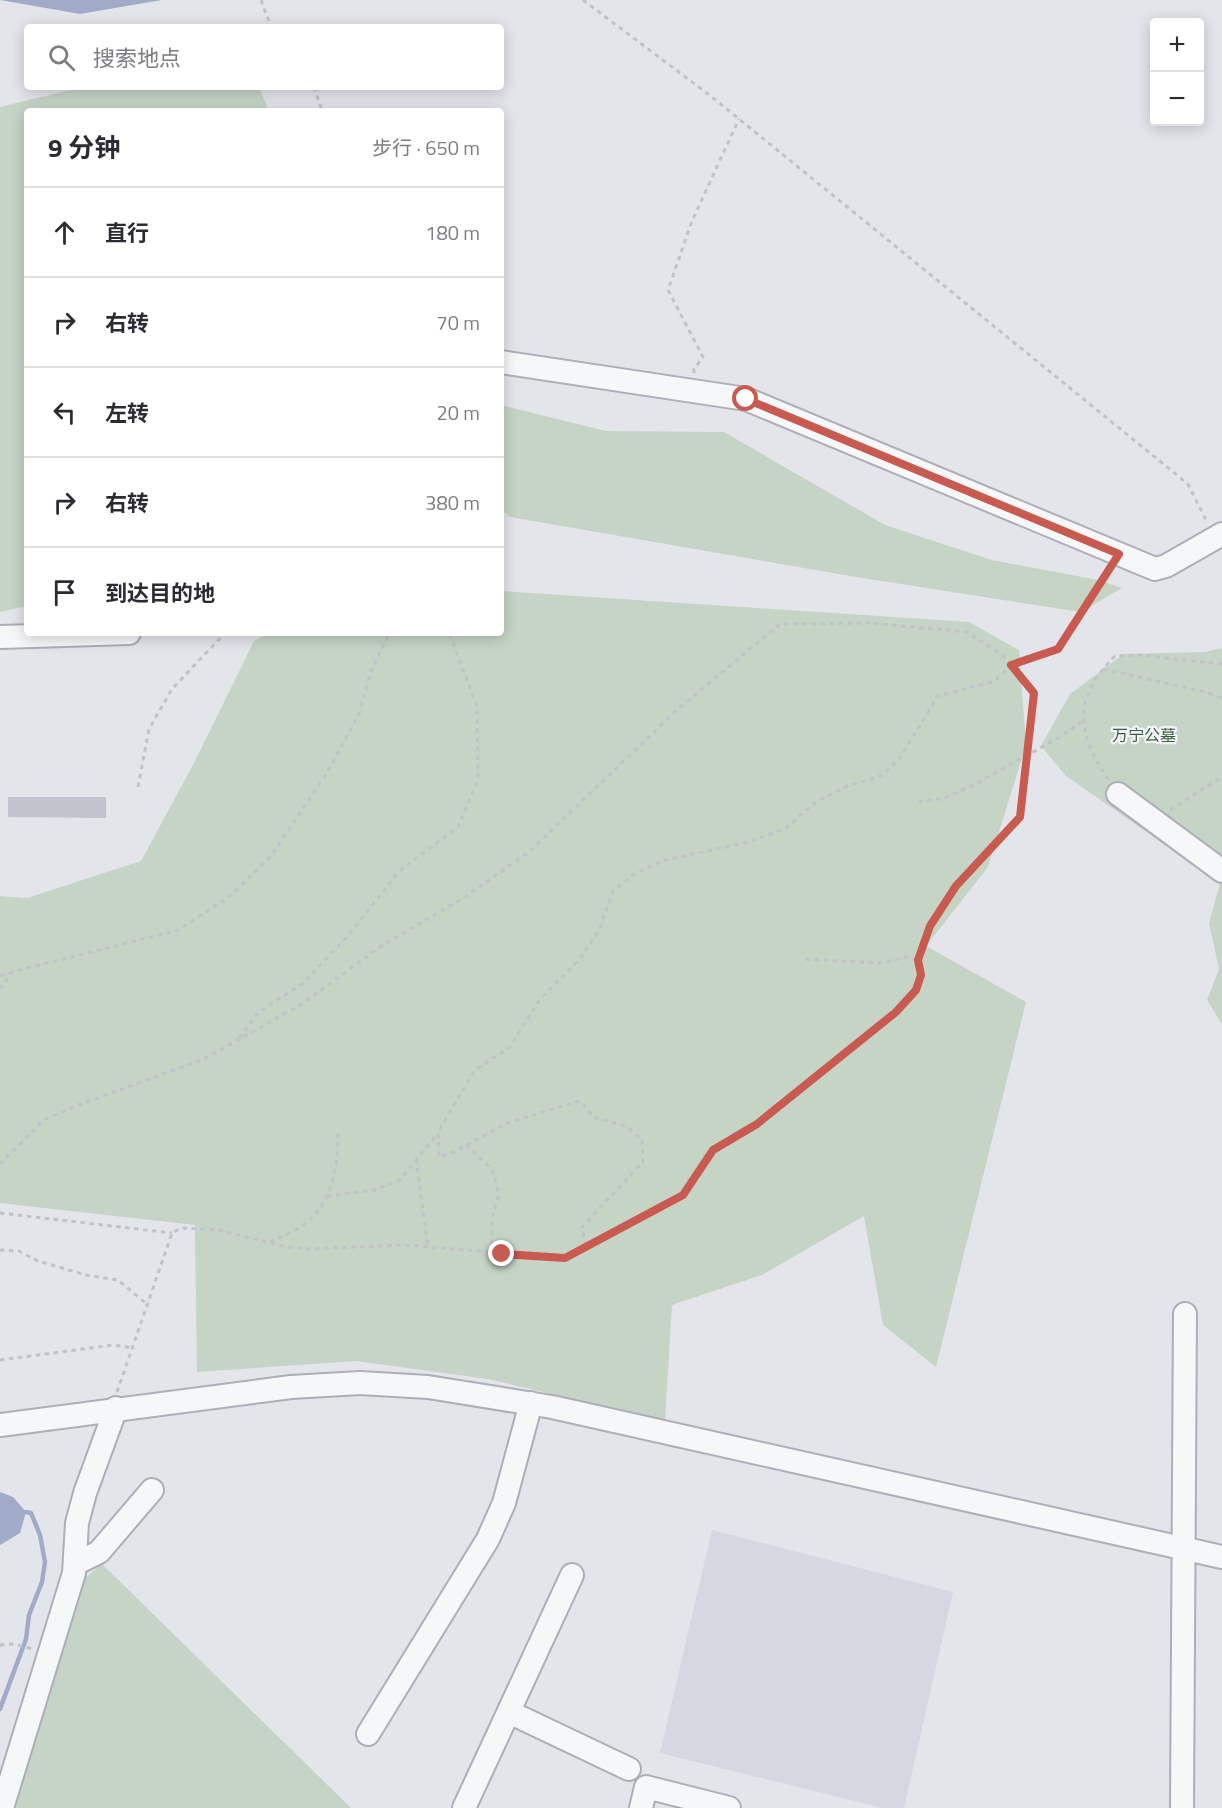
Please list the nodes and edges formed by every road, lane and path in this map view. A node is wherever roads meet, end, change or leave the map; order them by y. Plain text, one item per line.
1 (261, 0) edge
2 (583, 0) edge
3 (270, 24) edge
4 (315, 90) edge
5 (321, 108) edge
6 (739, 119) junction
7 (504, 362) edge
8 (698, 391) junction
9 (1218, 536) edge
10 (1119, 554) junction
11 (32, 636) edge
12 (222, 636) edge
13 (388, 636) edge
14 (450, 636) edge
15 (0, 637) edge
16 (1222, 664) edge
17 (1011, 665) junction
18 (1103, 669) junction
19 (1222, 699) edge
20 (1081, 722) junction
21 (1029, 754) junction
22 (1222, 777) edge
23 (138, 787) dead end
24 (1118, 794) joint
25 (918, 801) dead end
26 (1153, 821) junction
27 (1222, 871) edge
28 (802, 959) dead end
29 (918, 960) junction
30 (12, 972) junction
31 (0, 976) edge
32 (0, 989) edge
33 (238, 1040) junction
34 (338, 1132) dead end
35 (438, 1132) junction
36 (466, 1145) junction
37 (415, 1157) junction
38 (0, 1164) edge
39 (327, 1196) junction
40 (0, 1213) edge
41 (172, 1233) junction
42 (270, 1242) junction
43 (586, 1246) junction
44 (428, 1247) junction
45 (0, 1250) edge
46 (492, 1254) junction
47 (148, 1305) junction
48 (1185, 1314) dead end
49 (134, 1348) junction
50 (0, 1359) edge
51 (531, 1403) junction
52 (116, 1408) junction
53 (0, 1425) edge
54 (152, 1490) dead end
55 (1184, 1549) junction
56 (1222, 1557) edge
57 (75, 1564) junction
58 (572, 1575) dead end
59 (0, 1645) edge
60 (36, 1649) dead end
61 (509, 1712) junction
62 (368, 1734) dead end
63 (629, 1769) dead end
64 (2, 1808) edge
65 (464, 1808) edge
66 (641, 1808) edge
67 (729, 1808) edge
68 (1182, 1808) edge

1 - 3 path
2 - 6 path
4 - 5 path
6 - 8 path
6 - 9 path
7 - 8 street
8 - 10 street
9 - 10 street
10 - 17 path
11 - 15 street
12 - 23 path
13 - 30 path
14 - 33 path
16 - 18 path
17 - 21 path
17 - 33 path
17 - 35 path
18 - 19 path
18 - 20 path
20 - 21 path
20 - 24 path
21 - 25 path
21 - 29 path
22 - 26 path
24 - 26 street
26 - 27 street
28 - 29 path
29 - 43 path
30 - 31 path
30 - 32 path
33 - 38 path
34 - 39 path
35 - 36 path
35 - 37 path
36 - 43 path
36 - 46 path
37 - 39 path
37 - 44 path
39 - 42 path
40 - 41 path
41 - 42 path
41 - 47 path
42 - 44 path
43 - 46 path
44 - 46 path
45 - 47 path
47 - 49 path
48 - 55 street
49 - 50 path
49 - 52 path
51 - 52 street
51 - 55 street
51 - 62 street
52 - 53 street
52 - 57 street
54 - 57 street
55 - 56 street
55 - 68 street
57 - 64 street
58 - 61 street
59 - 60 path
61 - 63 street
61 - 65 street
66 - 67 street

